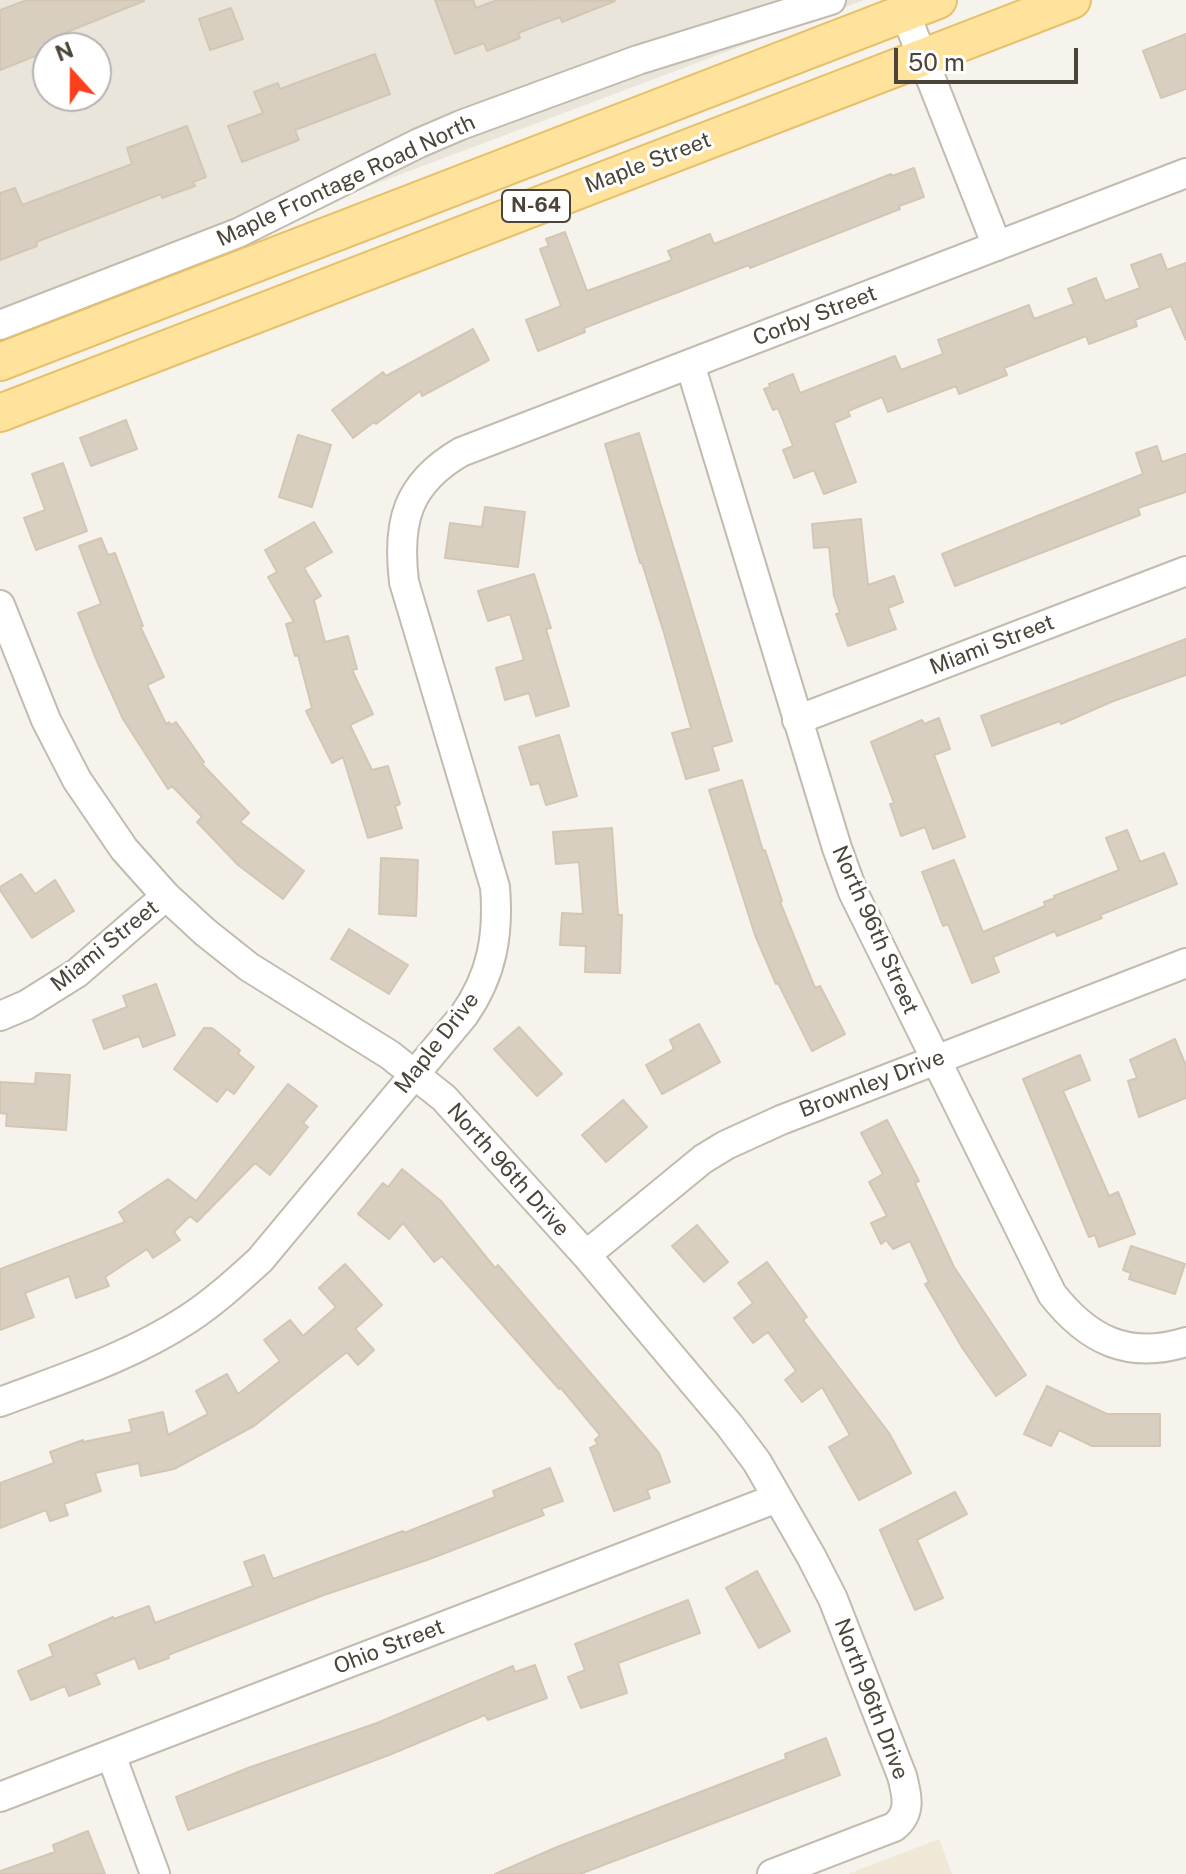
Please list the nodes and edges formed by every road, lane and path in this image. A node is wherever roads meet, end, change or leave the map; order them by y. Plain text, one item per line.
1 (831, 0) edge
2 (938, 0) edge
3 (1072, 0) edge
4 (905, 13) junction
5 (923, 57) junction
6 (1186, 173) edge
7 (997, 246) junction
8 (0, 325) edge
9 (0, 362) edge
10 (690, 364) junction
11 (0, 413) edge
12 (445, 461) joint
13 (1186, 571) edge
14 (3, 623) edge
15 (797, 720) junction
16 (166, 896) junction
17 (1186, 963) edge
18 (0, 1016) edge
19 (936, 1059) junction
20 (415, 1074) junction
21 (586, 1255) junction
22 (1181, 1344) edge
23 (0, 1402) edge
24 (777, 1498) junction
25 (111, 1755) junction
26 (0, 1797) edge
27 (155, 1874) edge
28 (772, 1874) edge

1 - 8 street, Maple Frontage Road North
2 - 4 main road, N-64
3 - 5 main road, Maple Street / N-64
4 - 5 street
4 - 9 main road, N-64
5 - 7 street
5 - 11 main road, Maple Street / N-64
6 - 7 street, Corby Street
7 - 10 street, Corby Street
10 - 12 street, Corby Street
10 - 15 street, North 96th Street
12 - 20 street, Maple Drive
13 - 15 street, Miami Street
14 - 16 street, North 96th Drive
15 - 19 street, North 96th Street
16 - 18 street, Miami Street
16 - 20 street, North 96th Drive
17 - 19 street, Brownley Drive
19 - 21 street, Brownley Drive
19 - 22 street, North 96th Street
20 - 21 street, North 96th Drive
20 - 23 street, Maple Drive
21 - 24 street, North 96th Drive
24 - 25 street, Ohio Street
24 - 28 street, North 96th Drive
25 - 26 street, Ohio Street
25 - 27 street

